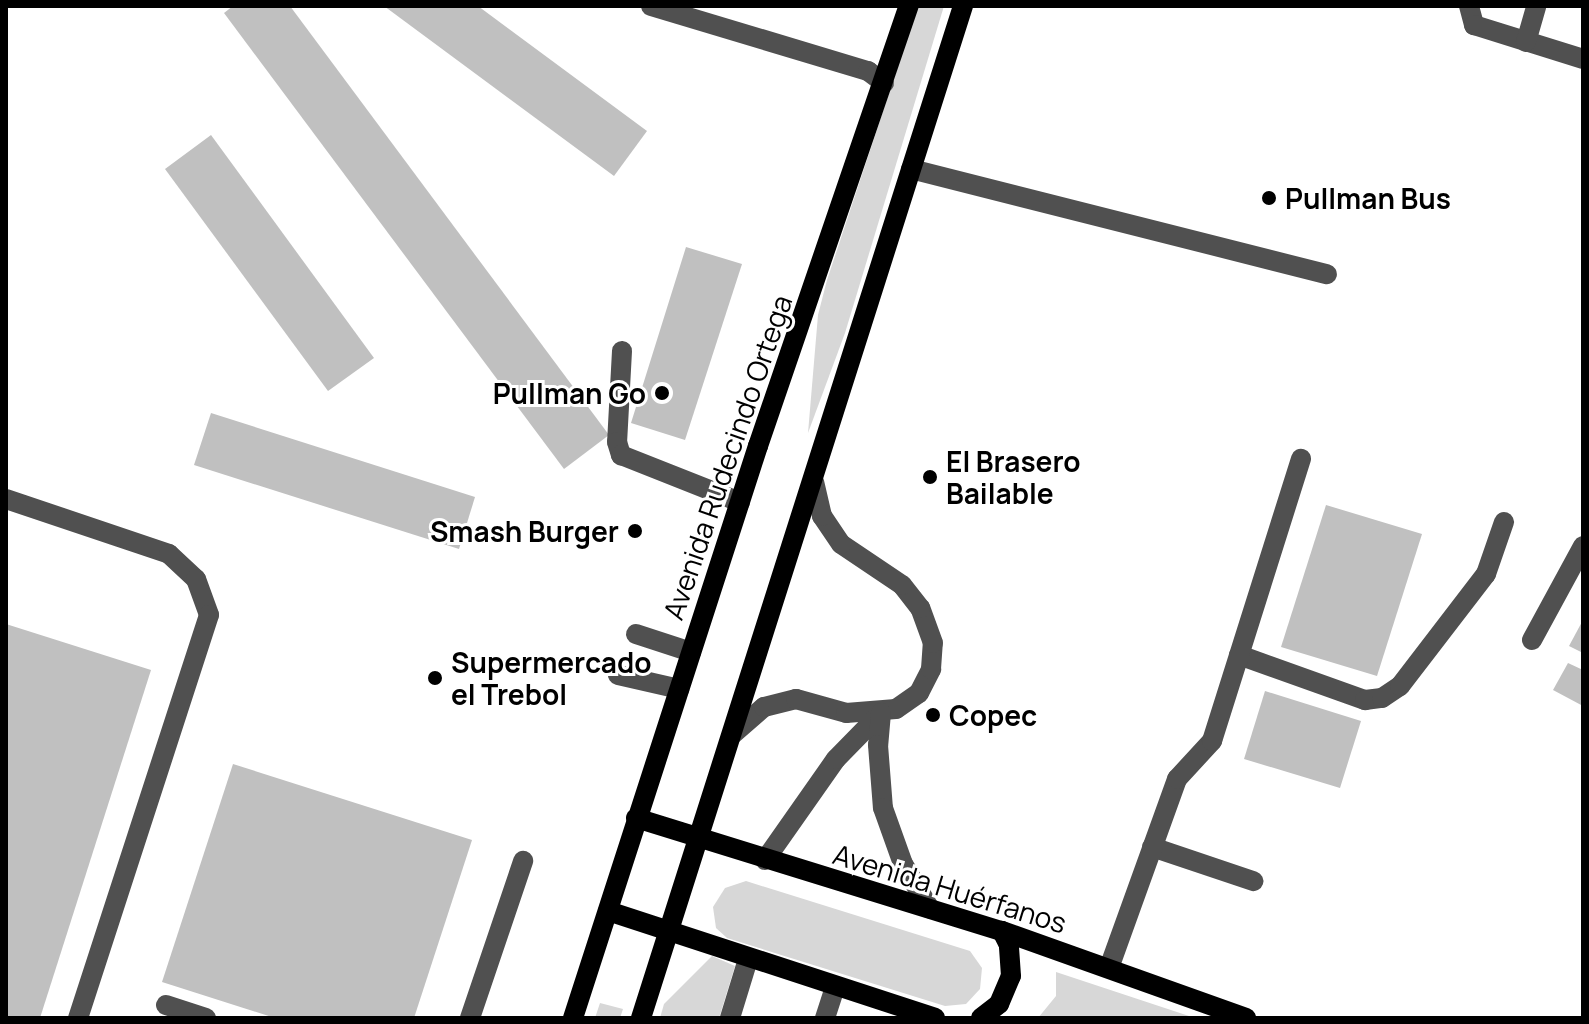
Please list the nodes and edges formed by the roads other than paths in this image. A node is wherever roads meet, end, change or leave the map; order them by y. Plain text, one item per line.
1 (651, 6) edge
2 (909, 6) edge
3 (963, 6) edge
4 (1469, 6) edge
5 (1536, 6) edge
6 (1526, 42) junction
7 (1583, 59) edge
8 (884, 83) junction
9 (911, 169) junction
10 (1327, 274) dead end
11 (622, 351) dead end
12 (1301, 459) dead end
13 (814, 482) junction
14 (6, 499) edge
15 (740, 502) junction
16 (1504, 522) dead end
17 (1583, 546) edge
18 (636, 634) dead end
19 (1532, 640) dead end
20 (691, 652) junction
21 (1239, 655) junction
22 (618, 675) dead end
23 (679, 689) junction
24 (881, 713) junction
25 (733, 734) junction
26 (636, 818) junction
27 (698, 840) junction
28 (1152, 847) junction
29 (765, 860) junction
30 (523, 861) dead end
31 (1253, 881) dead end
32 (930, 909) junction
33 (608, 911) junction
34 (1002, 931) junction
35 (670, 932) junction
36 (748, 959) junction
37 (1109, 968) junction
38 (835, 987) junction
39 (166, 1005) dead end
40 (78, 1018) edge
41 (206, 1018) edge
42 (470, 1018) edge
43 (573, 1018) edge
44 (641, 1018) edge
45 (730, 1018) edge
46 (825, 1018) edge
47 (935, 1018) edge
48 (981, 1018) edge
49 (1246, 1018) edge

1 - 8 street
2 - 8 main road, Avenida Rudecindo Ortega
3 - 9 main road
4 - 6 street
5 - 6 street
6 - 7 street
8 - 15 main road, Avenida Rudecindo Ortega
9 - 10 street
9 - 13 main road
11 - 15 street
12 - 21 street
13 - 24 street
13 - 25 main road
14 - 40 street
15 - 20 main road, Avenida Rudecindo Ortega
16 - 21 street
17 - 19 street
18 - 20 street
20 - 23 main road, Avenida Rudecindo Ortega
21 - 28 street
22 - 23 street
23 - 26 main road, Avenida Rudecindo Ortega
24 - 25 street
24 - 29 street
24 - 32 street
25 - 27 main road
26 - 27 main road, Avenida Huérfanos
26 - 33 main road, Avenida Rudecindo Ortega
27 - 29 main road, Avenida Huérfanos
27 - 35 main road
28 - 31 street
28 - 37 street
29 - 32 main road, Avenida Huérfanos
30 - 42 street
32 - 34 main road, Avenida Huérfanos
33 - 35 main road
33 - 43 main road, Avenida Rudecindo Ortega
34 - 37 main road, Avenida Huérfanos
34 - 48 main road
35 - 36 main road
35 - 44 main road
36 - 38 main road
36 - 45 street
37 - 49 main road, Avenida Huérfanos
38 - 46 street
38 - 47 main road
39 - 41 street

